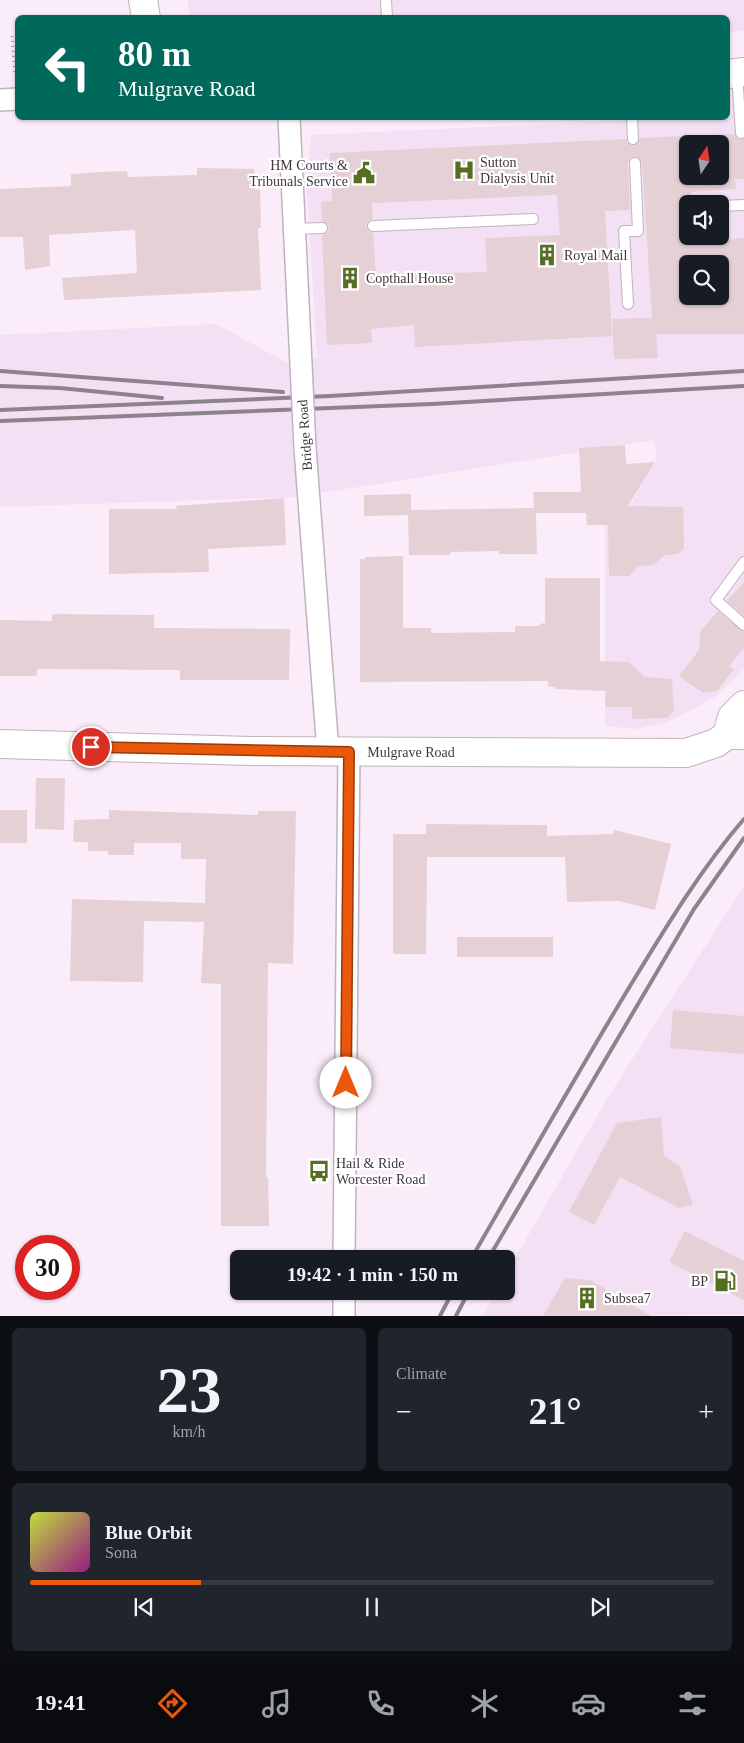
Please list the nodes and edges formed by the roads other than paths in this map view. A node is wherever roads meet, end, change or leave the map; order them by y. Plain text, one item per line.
1 (144, 0) edge
2 (386, 0) edge
3 (146, 15) edge
4 (387, 15) edge
5 (736, 73) edge
6 (15, 98) edge
7 (0, 100) edge
8 (289, 120) edge
9 (632, 120) edge
10 (741, 133) dead end
11 (633, 139) dead end
12 (634, 163) dead end
13 (744, 205) edge
14 (729, 206) edge
15 (533, 219) dead end
16 (373, 226) dead end
17 (322, 228) dead end
18 (294, 229) junction
19 (628, 304) dead end
20 (744, 562) edge
21 (744, 625) edge
22 (744, 705) edge
23 (736, 735) edge
24 (0, 744) edge
25 (338, 752) junction
26 (344, 1250) edge
27 (344, 1300) edge
28 (344, 1316) edge

1 - 3 main road
2 - 4 lane
5 - 10 lane
6 - 7 street
8 - 18 street, Bridge Road
9 - 11 lane
12 - 19 lane
13 - 14 lane
15 - 16 lane
17 - 18 lane
18 - 25 street, Bridge Road, bridge
20 - 21 lane
22 - 23 main road, Mulgrave Road
23 - 25 main road, Mulgrave Road
24 - 25 main road, Mulgrave Road
25 - 26 street, Bridge Road
27 - 28 street

